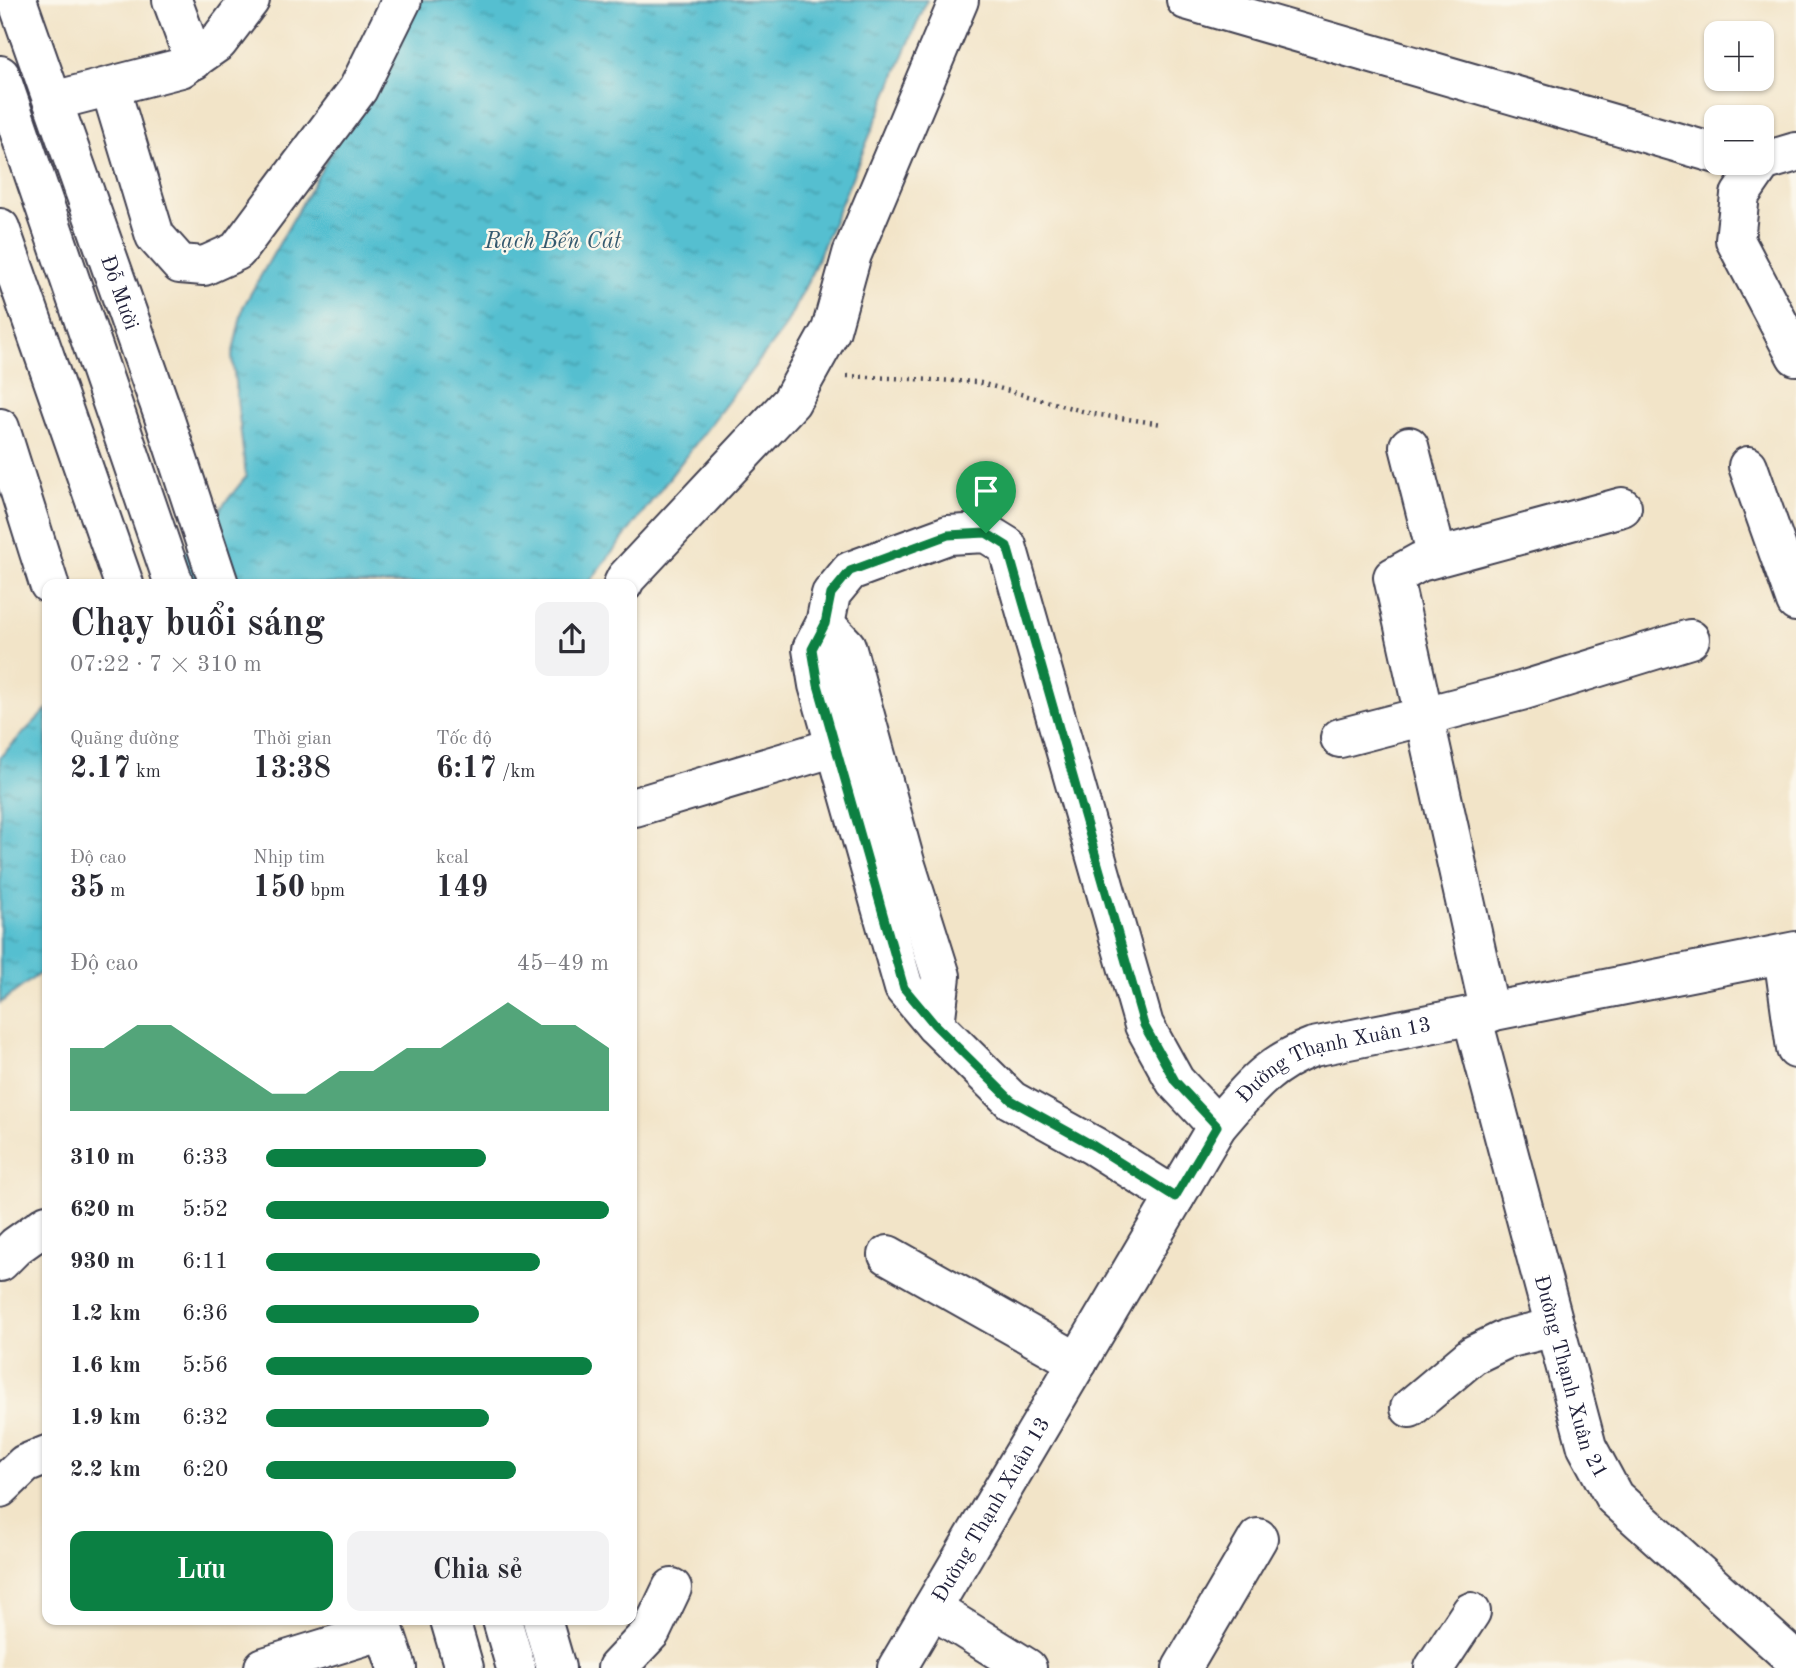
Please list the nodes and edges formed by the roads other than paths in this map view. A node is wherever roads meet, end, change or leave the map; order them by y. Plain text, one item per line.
1 (17, 0) edge
2 (172, 0) edge
3 (250, 0) edge
4 (402, 0) edge
5 (959, 0) edge
6 (1186, 0) edge
7 (194, 60) junction
8 (0, 75) edge
9 (110, 86) junction
10 (53, 101) junction
11 (1704, 150) edge
12 (1796, 152) edge
13 (1774, 158) edge
14 (1753, 175) edge
15 (0, 228) edge
16 (1796, 356) edge
17 (6, 445) edge
18 (1409, 446) dead end
19 (1748, 466) dead end
20 (1622, 507) dead end
21 (1437, 557) junction
22 (47, 579) edge
23 (122, 579) edge
24 (172, 579) edge
25 (217, 579) edge
26 (626, 579) edge
27 (1796, 602) edge
28 (1689, 639) dead end
29 (1423, 718) junction
30 (1340, 738) dead end
31 (853, 742) junction
32 (637, 806) edge
33 (1790, 952) edge
34 (1481, 1014) junction
35 (1796, 1049) edge
36 (1217, 1126) junction
37 (1175, 1197) junction
38 (42, 1228) edge
39 (888, 1255) dead end
40 (0, 1262) edge
41 (1555, 1327) junction
42 (1079, 1362) junction
43 (1410, 1408) dead end
44 (42, 1457) edge
45 (0, 1488) edge
46 (1258, 1538) dead end
47 (672, 1588) dead end
48 (932, 1609) junction
49 (1471, 1612) dead end
50 (383, 1625) edge
51 (451, 1625) edge
52 (503, 1625) edge
53 (543, 1625) edge
54 (1796, 1661) edge
55 (264, 1667) edge
56 (397, 1668) edge
57 (464, 1668) edge
58 (516, 1668) edge
59 (556, 1668) edge
60 (617, 1668) edge
61 (897, 1668) edge
62 (1027, 1668) edge
63 (1182, 1668) edge
64 (1434, 1668) edge

1 - 10 main road, Đỗ Mười
2 - 7 main road
3 - 7 main road
4 - 9 main road
5 - 26 main road
6 - 11 main road
7 - 9 main road
8 - 24 main road, Đỗ Mười
9 - 10 main road
10 - 25 main road, Đỗ Mười
12 - 13 main road
14 - 16 main road
15 - 23 main road
17 - 22 main road
18 - 21 main road
19 - 27 main road
20 - 21 main road
21 - 29 main road, Đường Thạnh Xuân 21
28 - 29 main road
29 - 30 main road
29 - 34 main road, Đường Thạnh Xuân 21
31 - 32 main road
31 - 36 main road
31 - 37 main road
33 - 34 main road, Đường Thạnh Xuân 13
33 - 35 main road
34 - 36 main road, Đường Thạnh Xuân 13
34 - 41 main road, Đường Thạnh Xuân 21
36 - 37 main road, Đường Thạnh Xuân 13
37 - 42 main road, Đường Thạnh Xuân 13
38 - 40 main road
39 - 42 main road
41 - 43 main road
41 - 54 main road, Đường Thạnh Xuân 21
42 - 48 main road, Đường Thạnh Xuân 13
44 - 45 main road
46 - 63 main road
47 - 60 main road
48 - 61 main road, Đường Thạnh Xuân 13
48 - 62 main road
49 - 64 main road
50 - 55 main road
50 - 56 main road
51 - 57 main road
52 - 58 main road
53 - 59 main road

